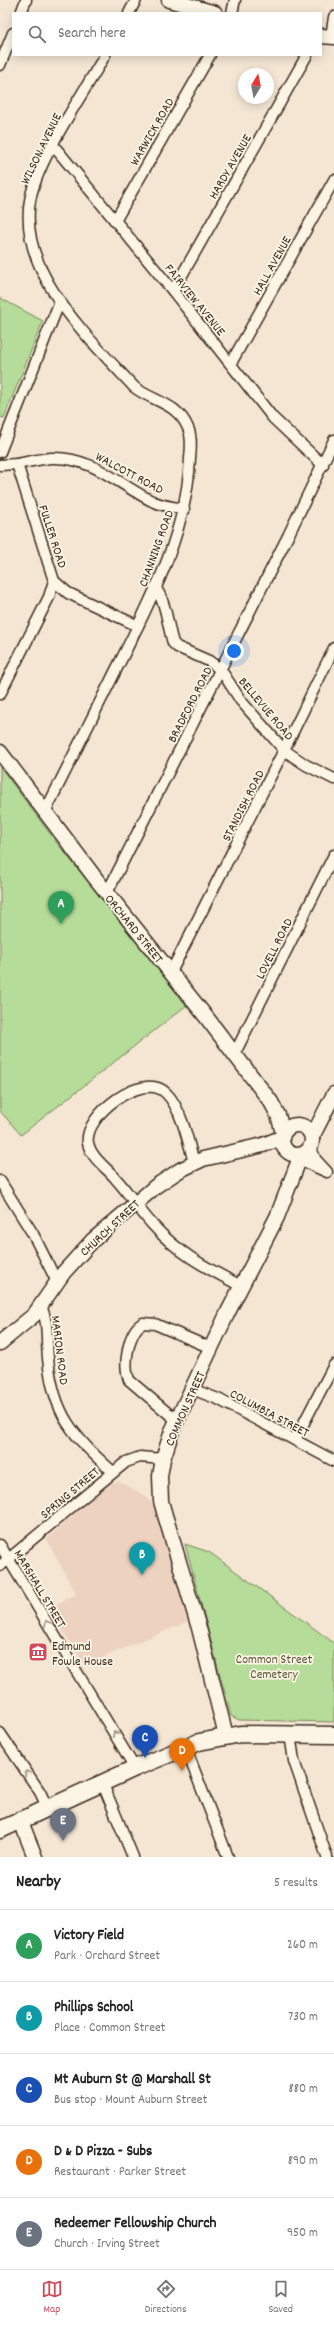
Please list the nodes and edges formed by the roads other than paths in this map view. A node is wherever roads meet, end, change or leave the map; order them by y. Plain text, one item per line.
1 (26, 0) edge
2 (136, 0) edge
3 (169, 0) edge
4 (235, 0) edge
5 (21, 12) edge
6 (130, 12) edge
7 (212, 12) edge
8 (232, 12) edge
9 (334, 17) edge
10 (12, 35) edge
11 (329, 37) edge
12 (104, 56) edge
13 (209, 56) edge
14 (306, 56) edge
15 (0, 65) edge
16 (53, 145) junction
17 (334, 180) edge
18 (115, 221) junction
19 (173, 291) junction
20 (60, 301) junction
21 (231, 363) junction
22 (4, 427) edge
23 (334, 440) edge
24 (0, 452) edge
25 (17, 464) junction
26 (323, 465) junction
27 (0, 466) edge
28 (184, 509) junction
29 (54, 581) junction
30 (155, 587) junction
31 (138, 626) junction
32 (334, 648) edge
33 (221, 670) junction
34 (0, 694) edge
35 (284, 750) junction
36 (0, 752) edge
37 (334, 779) edge
38 (45, 812) junction
39 (334, 855) edge
40 (107, 893) junction
41 (170, 972) junction
42 (235, 1053) junction
43 (334, 1094) edge
44 (271, 1102) junction
45 (327, 1108) junction
46 (299, 1124) junction
47 (282, 1135) junction
48 (306, 1148) junction
49 (246, 1149) junction
50 (287, 1152) junction
51 (194, 1163) junction
52 (331, 1174) edge
53 (0, 1181) edge
54 (289, 1186) junction
55 (134, 1203) junction
56 (57, 1282) junction
57 (241, 1286) junction
58 (41, 1306) junction
59 (0, 1343) edge
60 (211, 1348) junction
61 (334, 1365) edge
62 (192, 1389) junction
63 (176, 1420) junction
64 (295, 1440) junction
65 (163, 1459) junction
66 (334, 1460) edge
67 (113, 1472) junction
68 (0, 1545) edge
69 (8, 1559) junction
70 (0, 1566) edge
71 (0, 1733) edge
72 (290, 1734) junction
73 (334, 1734) edge
74 (226, 1736) junction
75 (185, 1746) junction
76 (135, 1768) junction
77 (102, 1782) junction
78 (47, 1807) junction
79 (20, 1819) junction
80 (0, 1830) edge
81 (35, 1857) edge
82 (133, 1857) edge
83 (228, 1857) edge
84 (327, 1857) edge

1 - 5 street
2 - 6 street
3 - 7 main road
4 - 8 street
9 - 11 street
10 - 15 street
12 - 16 street, WILSON AVENUE
13 - 18 street, WARWICK ROAD
14 - 19 street, HARDY AVENUE
16 - 18 street, FAIRVIEW AVENUE
16 - 20 street, WILSON AVENUE
17 - 21 street, HALL AVENUE
18 - 19 street, FAIRVIEW AVENUE
19 - 21 street, FAIRVIEW AVENUE
20 - 22 street
20 - 28 street, CHANNING ROAD
21 - 26 street, FAIRVIEW AVENUE
22 - 24 street
23 - 26 street, BRADFORD ROAD
25 - 27 street
25 - 28 street, WALCOTT ROAD
25 - 29 street, FULLER ROAD
26 - 33 street, BRADFORD ROAD
28 - 30 street, CHANNING ROAD
29 - 31 street
29 - 34 street, FULLER ROAD
30 - 31 street, CHANNING ROAD
30 - 33 street, BELLEVUE ROAD
31 - 38 street, CHANNING ROAD
32 - 35 street, STANDISH ROAD
33 - 35 street, BELLEVUE ROAD
33 - 40 street, BRADFORD ROAD
35 - 37 street, BELLEVUE ROAD
35 - 41 street, STANDISH ROAD
36 - 38 main road, ORCHARD STREET
38 - 40 main road, ORCHARD STREET
39 - 42 street, LOVELL ROAD
40 - 41 main road, ORCHARD STREET
41 - 42 main road, ORCHARD STREET
42 - 44 main road, ORCHARD STREET
43 - 45 main road, COMMON STREET
44 - 46 main road, ORCHARD STREET
44 - 47 main road, ORCHARD STREET
45 - 46 main road
45 - 48 main road, COMMON STREET
46 - 47 main road
46 - 48 main road
47 - 49 main road, CHURCH STREET
47 - 50 main road
48 - 50 main road
48 - 52 street
48 - 54 main road, COMMON STREET
49 - 50 main road, CHURCH STREET
49 - 51 main road, CHURCH STREET
50 - 54 main road, COMMON STREET
51 - 55 main road, CHURCH STREET
51 - 55 street
53 - 56 street
54 - 57 main road, COMMON STREET
55 - 56 main road, CHURCH STREET
55 - 57 street
56 - 58 main road, CHURCH STREET
57 - 60 main road, COMMON STREET
58 - 59 main road, CHURCH STREET
58 - 67 street, MARION ROAD
60 - 62 main road, COMMON STREET
60 - 63 street
61 - 64 street
62 - 63 main road, COMMON STREET
62 - 64 street, COLUMBIA STREET
63 - 65 main road, COMMON STREET
64 - 66 street, COLUMBIA STREET
65 - 67 street, SPRING STREET
65 - 74 main road, COMMON STREET
67 - 69 street, SPRING STREET
68 - 69 street, MARSHALL STREET
69 - 70 street, SPRING STREET
76 -> 69 street, MARSHALL STREET
78 -> 71 street
72 - 73 main road
72 - 74 main road
72 - 84 street
74 - 75 main road
75 - 76 main road
75 - 83 street
76 - 77 main road
77 - 78 main road
77 - 82 street
78 - 79 main road
79 - 80 main road
79 - 81 main road

